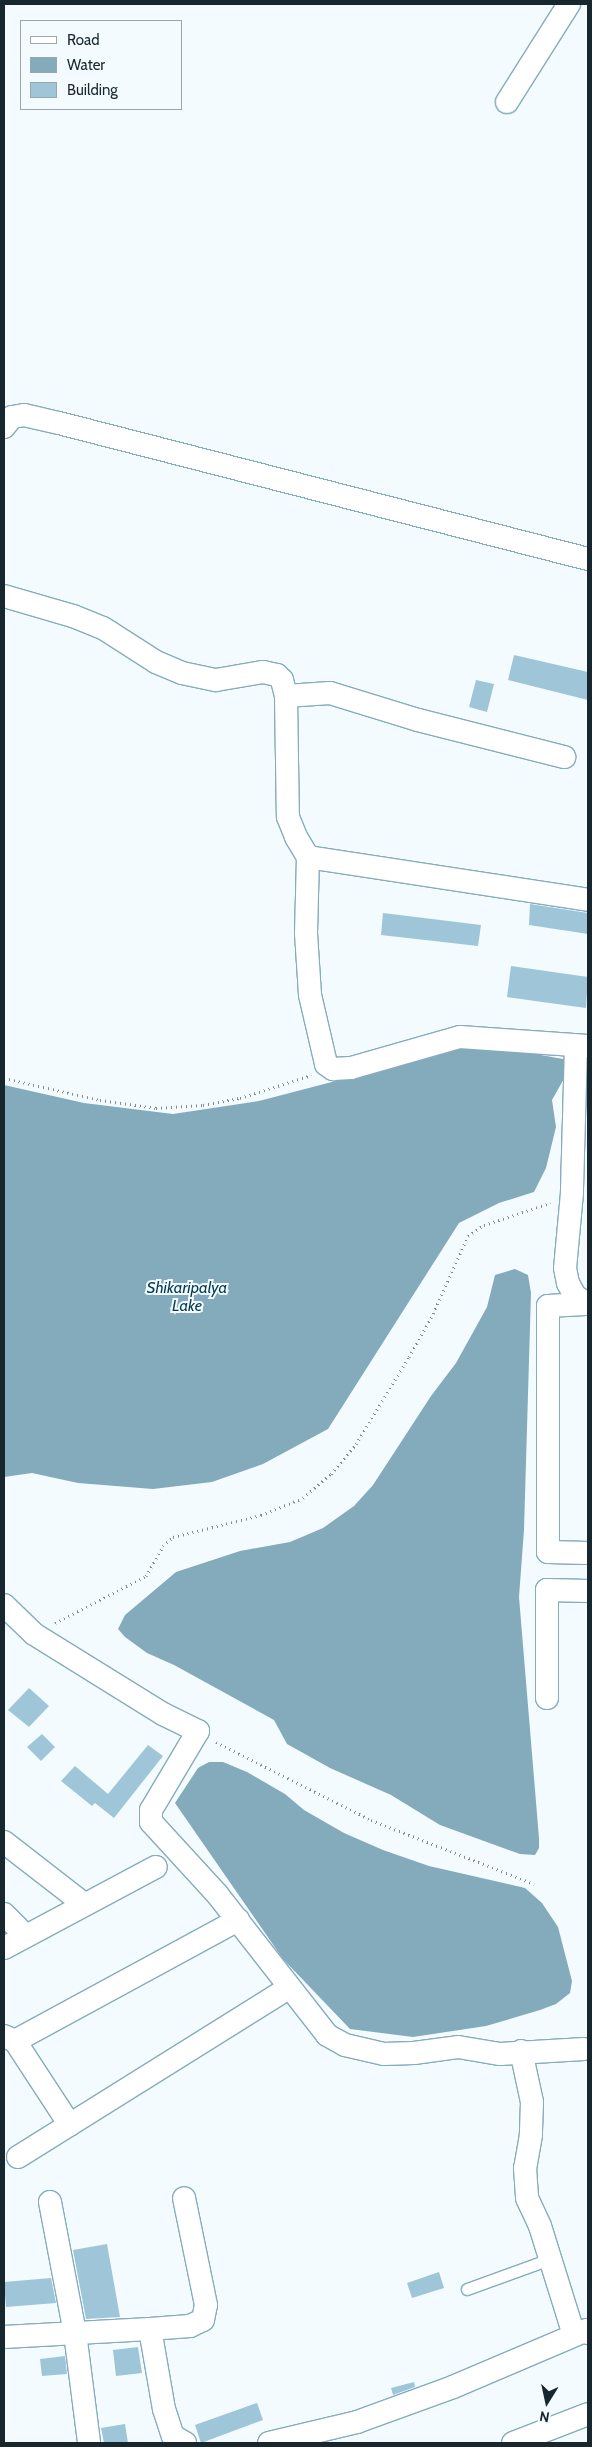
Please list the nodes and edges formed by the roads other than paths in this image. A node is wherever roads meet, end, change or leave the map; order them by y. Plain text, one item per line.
1 (569, 4) edge
2 (508, 102) dead end
3 (4, 427) edge
4 (588, 559) edge
5 (4, 596) edge
6 (286, 696) junction
7 (564, 757) dead end
8 (308, 857) junction
9 (588, 900) edge
10 (582, 1046) edge
11 (587, 1304) edge
12 (548, 1552) junction
13 (588, 1553) edge
14 (547, 1590) junction
15 (588, 1591) edge
16 (4, 1605) edge
17 (547, 1698) dead end
18 (4, 1842) edge
19 (156, 1867) dead end
20 (84, 1904) junction
21 (4, 1914) edge
22 (238, 1920) junction
23 (26, 1936) junction
24 (4, 1948) edge
25 (288, 1988) junction
26 (9, 2038) edge
27 (584, 2049) dead end
28 (522, 2051) junction
29 (70, 2125) junction
30 (18, 2157) dead end
31 (184, 2198) dead end
32 (50, 2202) dead end
33 (550, 2259) junction
34 (467, 2289) dead end
35 (150, 2329) junction
36 (75, 2334) junction
37 (581, 2334) edge
38 (4, 2337) edge
39 (588, 2414) edge
40 (90, 2443) edge
41 (185, 2443) edge
42 (269, 2443) edge
43 (513, 2443) edge

1 - 2 street
3 - 4 street
5 - 6 street
6 - 7 street
6 - 8 street
8 - 9 street
8 - 10 street
10 - 11 street
11 - 12 street
12 - 13 street
12 - 14 street
14 - 15 street
14 - 17 street
16 - 22 street
18 - 20 street
19 - 20 street
20 - 23 street
21 - 23 street
22 - 25 street
22 - 26 street
23 - 24 street
25 - 28 street
25 - 29 street
26 - 29 street
27 - 28 street
28 - 33 street
29 - 30 street
31 - 35 street
32 - 36 street
33 - 34 lane
33 - 37 street
35 - 36 street
35 - 41 street
36 - 38 street
36 - 40 street
37 - 42 street
39 - 43 street

